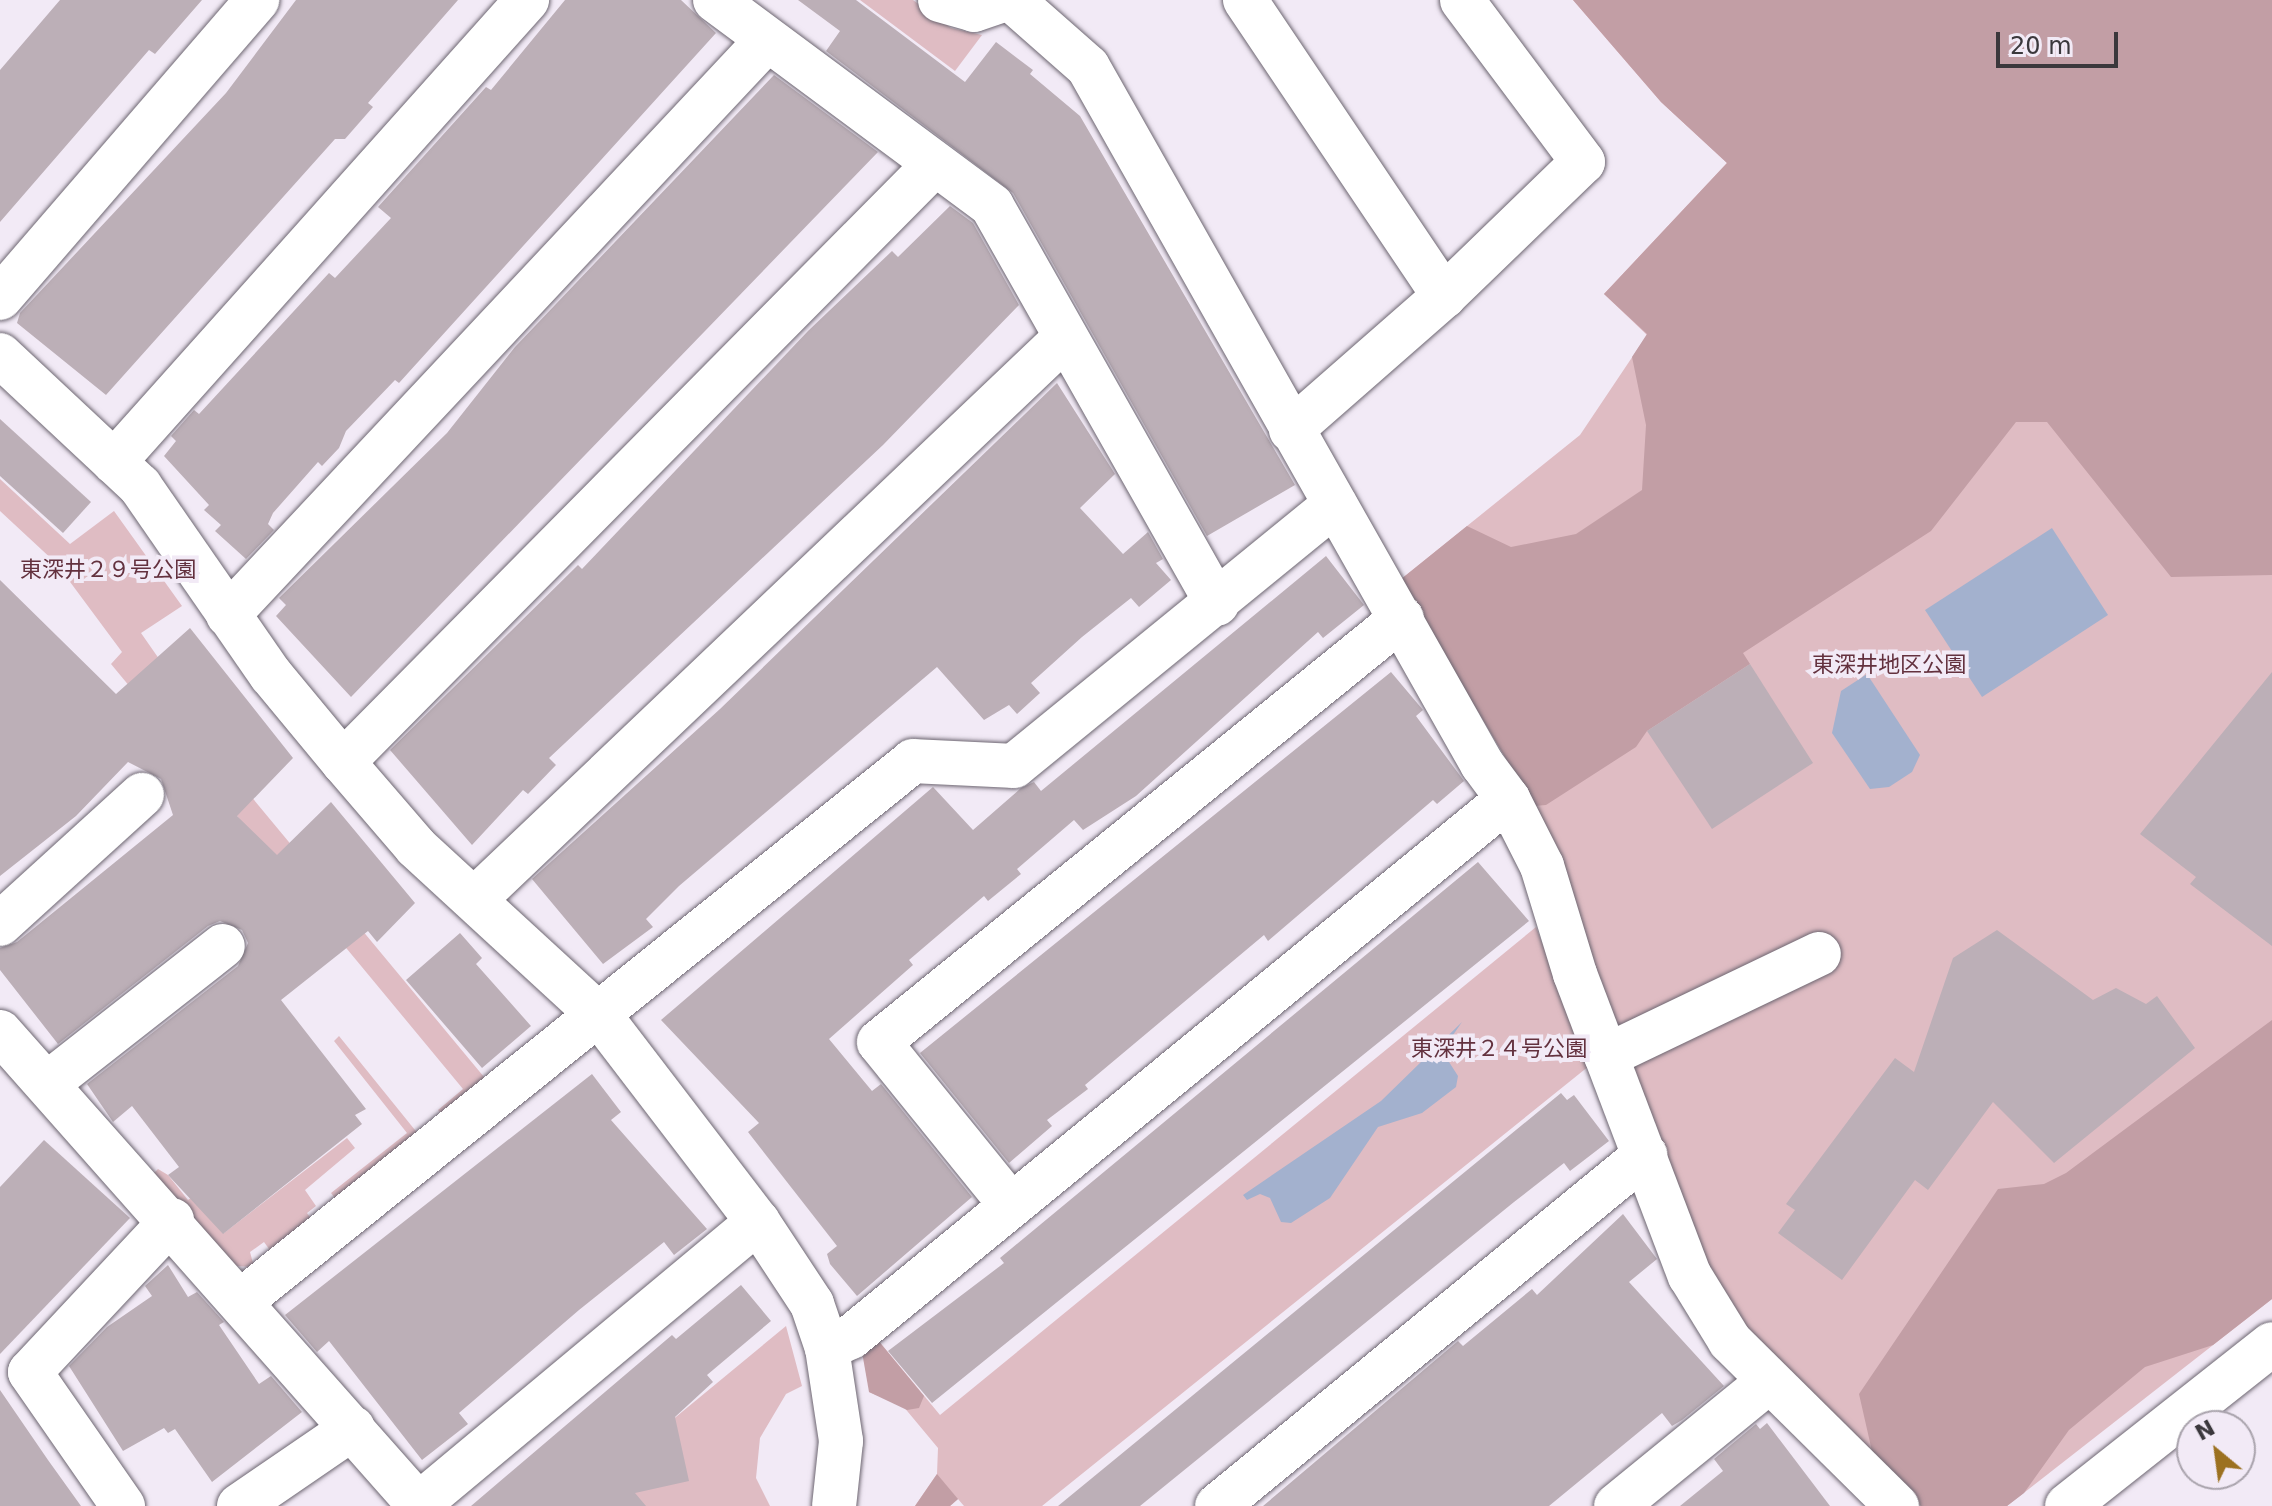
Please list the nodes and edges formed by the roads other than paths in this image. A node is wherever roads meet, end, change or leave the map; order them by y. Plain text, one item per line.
1 (257, 0) edge
2 (527, 0) edge
3 (715, 0) edge
4 (940, 0) edge
5 (1003, 0) edge
6 (1012, 0) edge
7 (1245, 0) edge
8 (1462, 0) edge
9 (767, 40) junction
10 (933, 166) junction
11 (1444, 296) junction
12 (0, 298) edge
13 (1065, 338) junction
14 (0, 355) edge
15 (1291, 430) junction
16 (114, 462) junction
17 (1335, 504) junction
18 (1217, 604) junction
19 (228, 615) junction
20 (1402, 618) junction
21 (343, 762) junction
22 (142, 795) dead end
23 (1508, 799) junction
24 (475, 899) junction
25 (0, 924) edge
26 (223, 946) dead end
27 (1819, 954) dead end
28 (601, 1017) junction
29 (0, 1032) edge
30 (1606, 1056) junction
31 (48, 1083) junction
32 (1645, 1155) junction
33 (1010, 1204) junction
34 (172, 1220) junction
35 (758, 1222) junction
36 (241, 1301) junction
37 (827, 1348) junction
38 (2265, 1358) edge
39 (1767, 1383) junction
40 (353, 1428) junction
41 (420, 1505) edge
42 (123, 1506) edge
43 (239, 1506) edge
44 (834, 1506) edge
45 (1217, 1506) edge
46 (1616, 1506) edge
47 (1897, 1506) edge
48 (2067, 1506) edge

1 - 12 street
2 - 16 street
3 - 9 street
4 - 5 street
6 - 15 street
7 - 11 street
8 - 11 street
9 - 10 street
9 - 19 street
10 - 13 street
10 - 21 street
11 - 15 street
13 - 18 street
13 - 24 street
14 - 16 street
15 - 17 street
16 - 19 street
17 - 18 street
17 - 20 street
18 - 28 street
19 - 21 street
20 - 23 street
20 - 33 street
21 - 24 street
22 - 25 street
23 - 30 street
23 - 33 street
24 - 28 street
26 - 31 street
27 - 30 street
28 - 35 street
28 - 36 street
29 - 31 street
30 - 32 street
31 - 34 street
32 - 39 street
32 - 45 street
33 - 37 street
34 - 36 street
34 - 42 street
35 - 37 street
35 - 41 street
36 - 40 street
37 - 44 street
38 - 48 street
39 - 46 street
39 - 47 street
40 - 41 street
40 - 43 street

